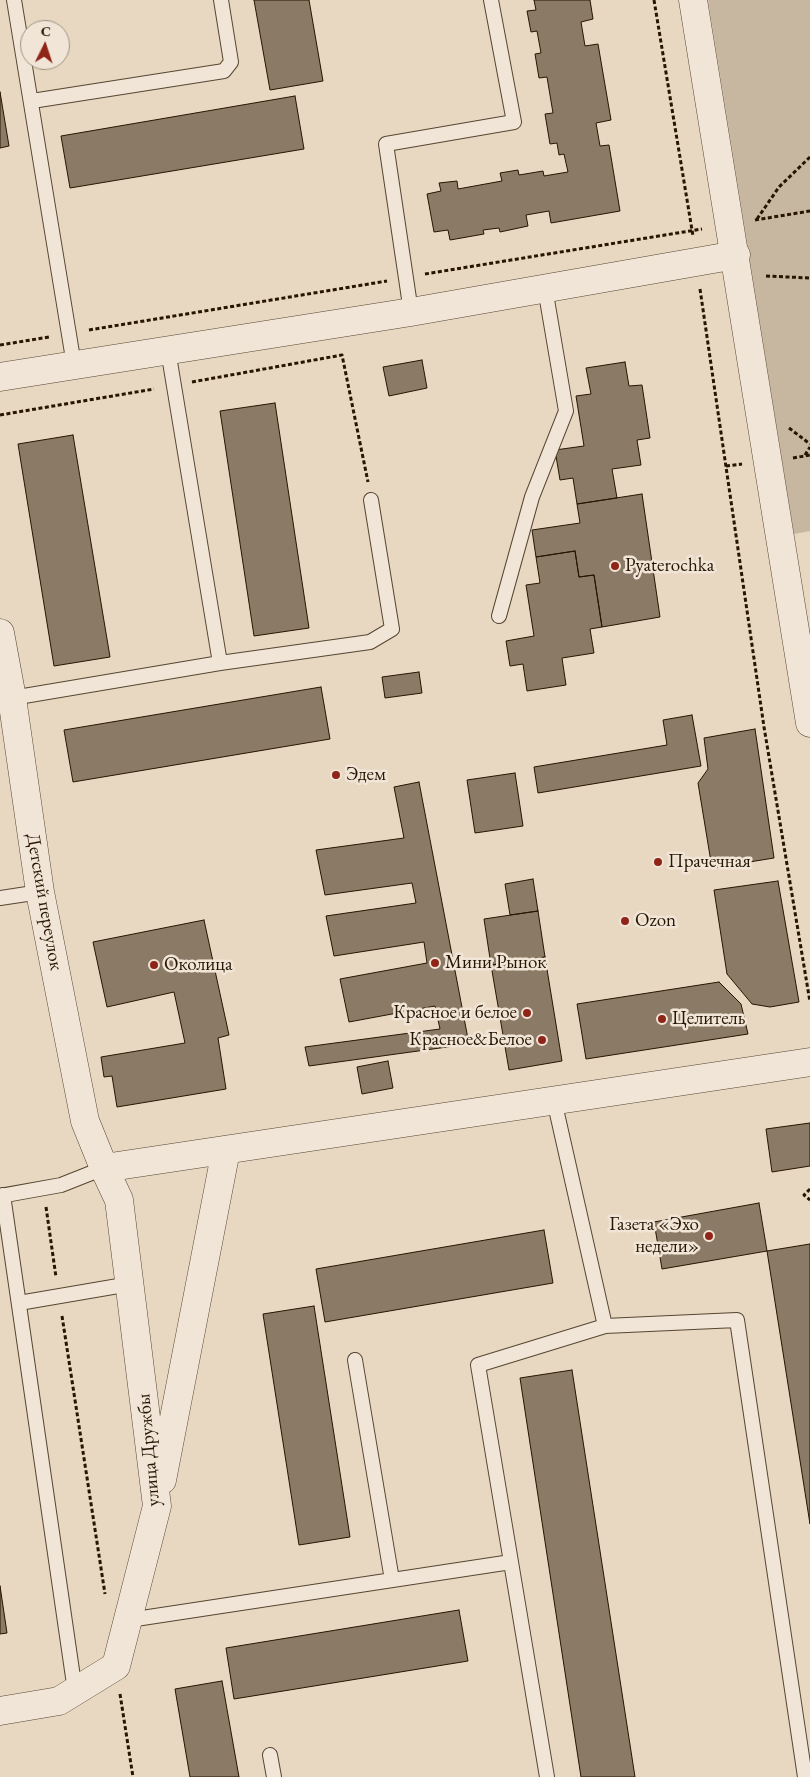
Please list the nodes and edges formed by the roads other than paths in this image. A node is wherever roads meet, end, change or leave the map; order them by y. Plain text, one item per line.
1 (14, 0) edge
2 (221, 0) edge
3 (491, 0) edge
4 (693, 0) edge
5 (32, 101) junction
6 (736, 255) junction
7 (544, 288) junction
8 (411, 312) junction
9 (168, 350) junction
10 (74, 365) junction
11 (0, 378) edge
12 (371, 500) road end
13 (499, 616) dead end
14 (0, 633) edge
15 (220, 663) junction
16 (12, 698) junction
17 (810, 723) edge
18 (40, 892) junction
19 (0, 898) edge
20 (810, 1062) edge
21 (554, 1100) junction
22 (226, 1150) junction
23 (104, 1168) junction
24 (2, 1195) edge
25 (130, 1284) junction
26 (19, 1303) junction
27 (604, 1326) junction
28 (356, 1360) dead end
29 (157, 1506) junction
30 (511, 1562) junction
31 (392, 1580) junction
32 (129, 1620) junction
33 (75, 1691) junction
34 (0, 1710) edge
35 (270, 1756) dead end
36 (274, 1777) edge
37 (547, 1777) edge
38 (805, 1777) edge

1 - 5 lane
2 - 5 lane
3 - 8 lane
4 - 6 street
5 - 10 lane
6 - 7 street
6 - 17 street
7 - 8 street
7 - 13 lane
8 - 9 street
9 - 10 street
9 - 15 lane
10 - 11 street
12 - 15 lane
14 - 16 street, Детский переулок
15 - 16 lane
16 - 18 street, Детский переулок
18 - 19 lane
18 - 23 street, Детский переулок
20 - 21 street
21 - 22 street
21 - 27 lane
22 - 23 street
22 - 29 street
23 - 24 lane
23 - 25 street, улица Дружбы
24 - 26 lane
25 - 26 lane
25 - 29 street, улица Дружбы
26 - 33 lane
27 - 30 lane
27 - 38 lane
28 - 31 lane
29 - 32 street, улица Дружбы
30 - 31 lane
30 - 37 lane
31 - 32 lane
32 - 33 street, улица Дружбы
33 - 34 street
35 - 36 lane

